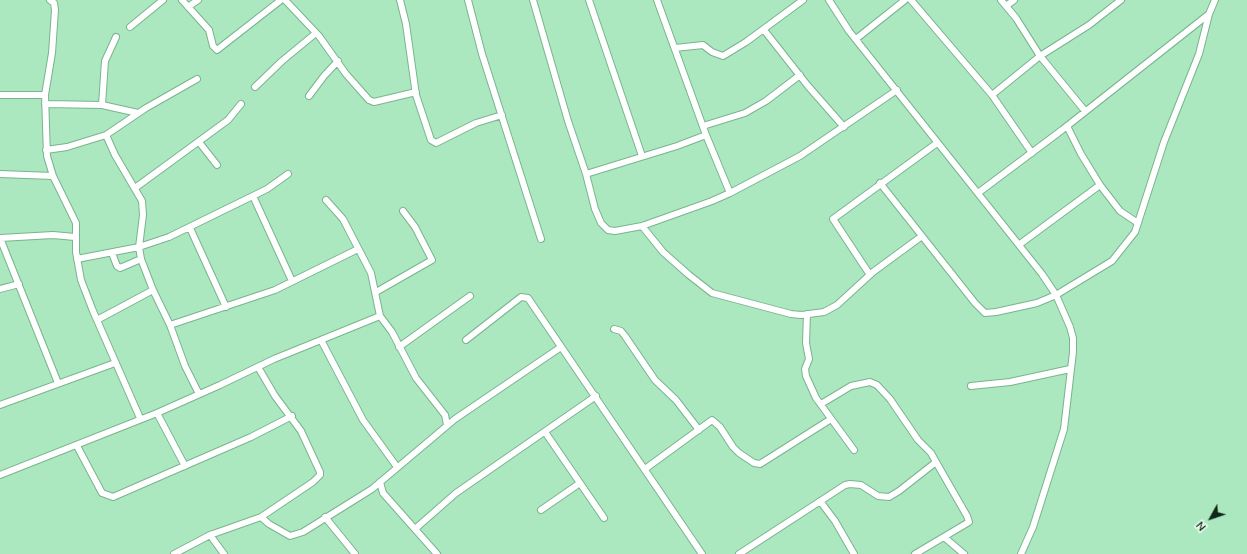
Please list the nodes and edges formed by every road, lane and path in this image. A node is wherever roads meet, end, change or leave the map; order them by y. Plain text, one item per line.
1 (50, 0) edge
2 (163, 0) edge
3 (182, 0) edge
4 (198, 0) edge
5 (281, 0) edge
6 (285, 0) edge
7 (400, 0) edge
8 (468, 0) edge
9 (533, 0) edge
10 (589, 0) edge
11 (657, 0) edge
12 (804, 0) edge
13 (829, 0) edge
14 (905, 0) edge
15 (911, 0) edge
16 (1001, 0) edge
17 (1014, 0) edge
18 (1121, 0) edge
19 (1215, 0) edge
20 (1006, 6) junction
21 (188, 7) junction
22 (1209, 14) junction
23 (130, 27) dead end
24 (764, 30) junction
25 (316, 33) junction
26 (116, 37) dead end
27 (856, 39) junction
28 (675, 48) junction
29 (1040, 56) junction
30 (338, 62) junction
31 (800, 75) junction
32 (197, 79) dead end
33 (255, 87) dead end
34 (897, 90) junction
35 (416, 92) junction
36 (0, 95) edge
37 (45, 95) junction
38 (992, 95) junction
39 (310, 96) dead end
40 (45, 104) junction
41 (241, 104) dead end
42 (102, 105) junction
43 (1085, 111) junction
44 (138, 114) junction
45 (502, 115) junction
46 (703, 126) junction
47 (1068, 126) junction
48 (844, 127) junction
49 (106, 135) junction
50 (706, 135) junction
51 (199, 142) junction
52 (937, 143) junction
53 (46, 150) junction
54 (1032, 153) junction
55 (642, 156) junction
56 (218, 165) dead end
57 (0, 174) edge
58 (288, 174) dead end
59 (586, 174) junction
60 (53, 176) junction
61 (880, 182) junction
62 (1100, 185) junction
63 (135, 188) junction
64 (730, 193) junction
65 (978, 193) junction
66 (253, 196) junction
67 (326, 200) dead end
68 (403, 211) dead end
69 (1138, 223) junction
70 (642, 226) junction
71 (190, 228) junction
72 (922, 236) junction
73 (75, 237) junction
74 (541, 239) dead end
75 (1020, 244) junction
76 (139, 247) junction
77 (358, 249) junction
78 (112, 253) junction
79 (77, 259) junction
80 (141, 259) junction
81 (870, 275) junction
82 (292, 281) junction
83 (18, 284) junction
84 (0, 289) edge
85 (153, 290) junction
86 (376, 292) junction
87 (1056, 295) junction
88 (470, 296) dead end
89 (226, 307) junction
90 (807, 314) junction
91 (380, 316) junction
92 (97, 320) junction
93 (170, 325) junction
94 (614, 329) dead end
95 (321, 340) junction
96 (466, 340) dead end
97 (399, 347) junction
98 (561, 347) junction
99 (115, 363) junction
100 (258, 367) junction
101 (1070, 369) junction
102 (58, 383) junction
103 (971, 386) dead end
104 (200, 394) junction
105 (596, 396) junction
106 (821, 404) junction
107 (0, 405) edge
108 (157, 413) junction
109 (445, 415) junction
110 (292, 416) junction
111 (140, 418) junction
112 (455, 419) junction
113 (831, 419) junction
114 (447, 425) junction
115 (699, 430) junction
116 (545, 432) junction
117 (77, 446) junction
118 (854, 450) dead end
119 (936, 462) junction
120 (185, 466) junction
121 (397, 467) junction
122 (645, 469) junction
123 (0, 476) edge
124 (380, 482) junction
125 (580, 483) junction
126 (372, 489) junction
127 (383, 493) junction
128 (820, 501) junction
129 (541, 510) dead end
130 (261, 517) junction
131 (325, 517) junction
132 (604, 518) dead end
133 (416, 529) junction
134 (210, 534) junction
135 (944, 537) junction
136 (174, 554) edge
137 (224, 554) edge
138 (355, 554) edge
139 (437, 554) edge
140 (702, 554) edge
141 (739, 554) edge
142 (854, 554) edge
143 (915, 554) edge
144 (964, 554) edge
145 (1022, 554) edge

1 - 37 street
2 - 23 street
3 - 21 street
4 - 21 street
5 - 21 street
6 - 25 street
7 - 35 street
8 - 45 street
9 - 59 street
10 - 55 street
11 - 28 street
12 - 24 street
13 - 27 street
14 - 27 street
15 - 38 street
16 - 20 street
17 - 20 street
18 - 29 street
19 - 22 street
20 - 29 street
22 - 43 street
22 - 69 street
24 - 28 street
24 - 31 street
25 - 30 street
25 - 33 street
26 - 42 street
27 - 34 street
28 - 46 street
29 - 38 street
29 - 43 street
30 - 35 street
30 - 39 street
31 - 46 street
31 - 48 street
32 - 44 street
34 - 48 street
34 - 52 street
35 - 45 street
36 - 37 street
37 - 40 street
38 - 54 street
40 - 42 street
40 - 53 street
41 - 51 street
42 - 44 street
43 - 47 street
44 - 49 street
45 - 74 street
46 - 50 street
47 - 54 street
47 - 62 street
48 - 64 street
49 - 53 street
49 - 63 street
50 - 55 street
50 - 64 street
51 - 56 street
51 - 63 street
52 - 61 street
52 - 65 street
53 - 60 street
54 - 65 street
55 - 59 street
57 - 60 street
58 - 66 street
59 - 70 street
60 - 73 street
61 - 72 street
61 - 81 street
62 - 69 street
62 - 75 street
63 - 76 street
64 - 70 street
65 - 75 street
66 - 71 street
66 - 82 street
67 - 77 street
68 - 86 street
69 - 87 street
70 - 90 street
71 - 76 street
71 - 89 street
72 - 81 street
72 - 87 street
73 - 79 street
73 - 83 street
75 - 87 street
76 - 78 street
76 - 80 street
77 - 82 street
77 - 86 street
78 - 79 street
78 - 80 street
79 - 92 street
80 - 85 street
81 - 90 street
82 - 89 street
83 - 84 street
83 - 102 street
85 - 92 street
85 - 93 street
86 - 91 street
87 - 101 street
88 - 97 street
89 - 93 street
90 - 106 street
91 - 95 street
91 - 97 street
92 - 99 street
93 - 104 street
94 - 115 street
95 - 100 street
95 - 121 street
96 - 98 street
97 - 109 street
98 - 105 street
98 - 112 street
99 - 102 street
99 - 111 street
100 - 104 street
100 - 110 street
101 - 103 street
101 - 145 street
102 - 107 street
104 - 108 street
105 - 116 street
105 - 122 street
106 - 113 street
106 - 119 street
108 - 111 street
108 - 120 street
109 - 112 street
109 - 114 street
110 - 120 street
110 - 130 street
111 - 117 street
112 - 114 street
113 - 115 street
113 - 118 street
114 - 121 street
115 - 122 street
116 - 125 street
116 - 133 street
117 - 120 street
117 - 123 street
119 - 128 street
119 - 135 street
121 - 124 street
122 - 140 street
124 - 126 street
124 - 127 street
125 - 129 street
125 - 132 street
126 - 127 street
126 - 131 street
127 - 133 street
128 - 141 street
128 - 142 street
130 - 131 street
130 - 134 street
131 - 138 street
133 - 139 street
134 - 136 street
134 - 137 street
135 - 143 street
135 - 144 street

